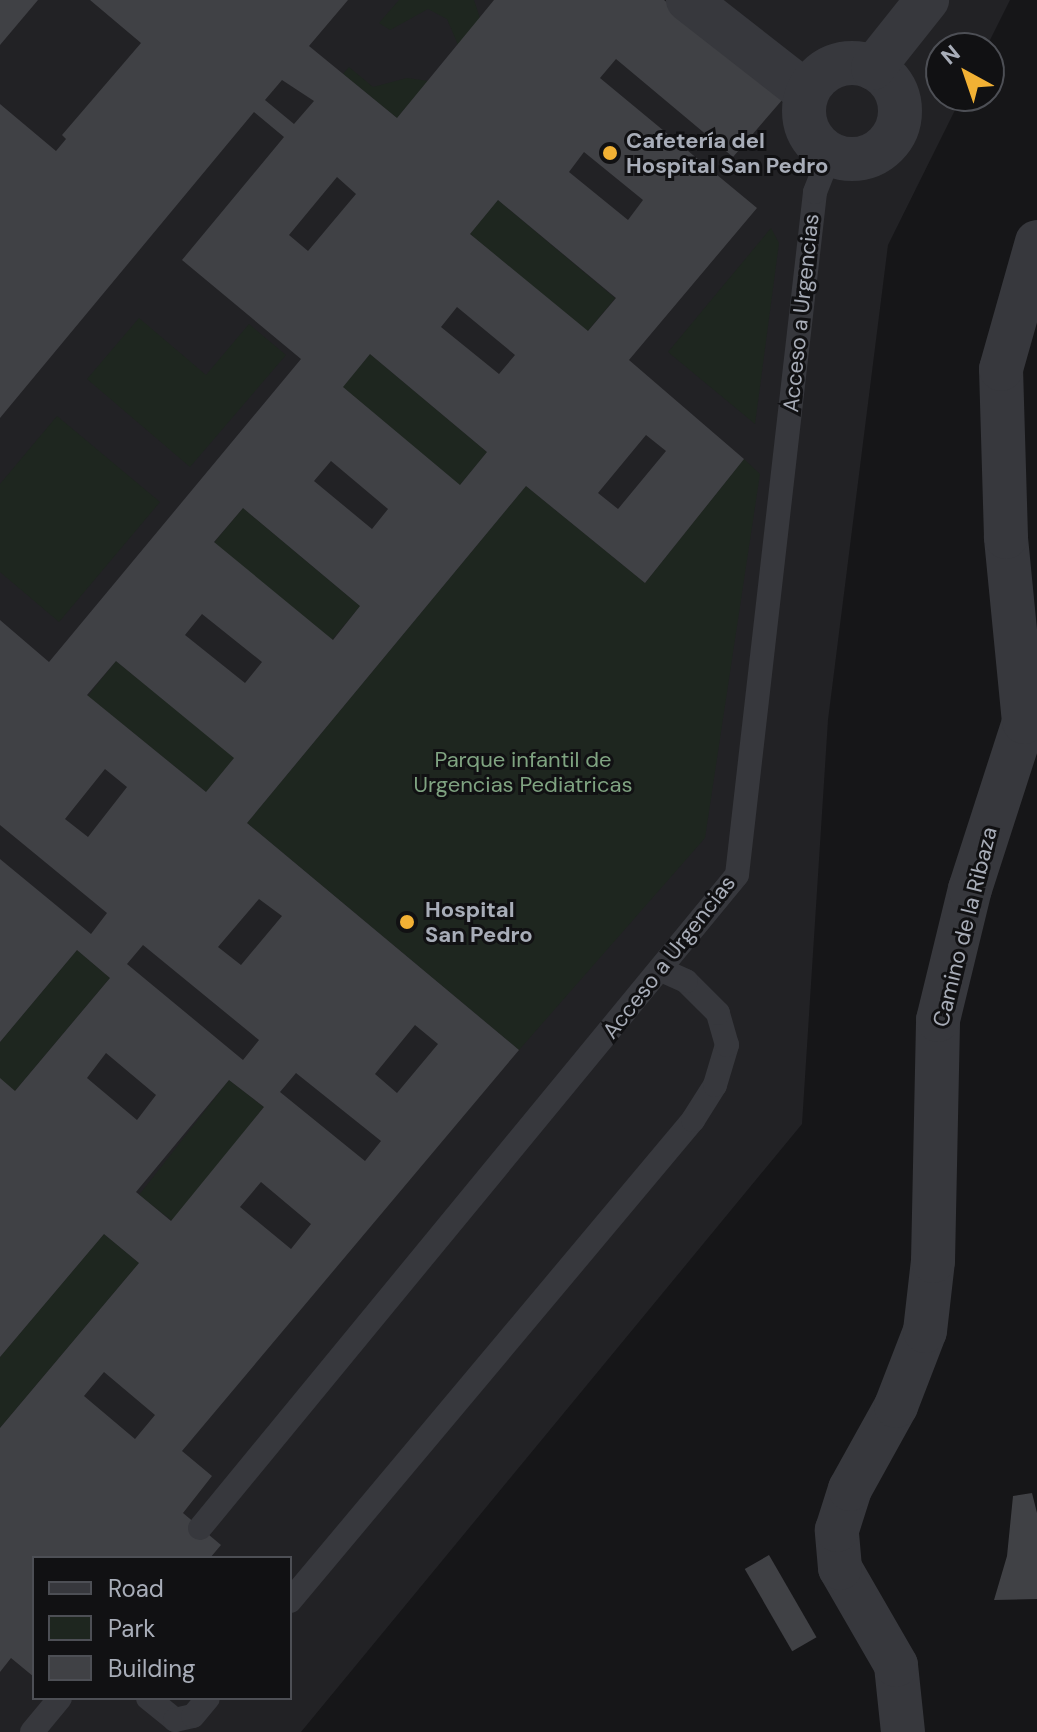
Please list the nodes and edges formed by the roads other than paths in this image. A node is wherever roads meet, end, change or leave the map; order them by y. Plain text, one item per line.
1 (688, 0) edge
2 (927, 0) edge
3 (873, 68) junction
4 (807, 93) junction
5 (830, 154) junction
6 (1037, 242) edge
7 (1028, 665) edge
8 (1030, 732) edge
9 (661, 970) junction
10 (200, 1528) dead end
11 (292, 1599) edge
12 (58, 1700) edge
13 (150, 1700) edge
14 (206, 1700) edge
15 (32, 1732) edge
16 (903, 1732) edge

1 - 4 street
2 - 3 street
3 - 4 street
3 - 5 street
4 - 5 street
5 - 9 lane, Acceso a Urgencias
6 - 7 street, Camino de la Ribaza
7 - 8 street, Camino de la Ribaza
8 - 16 street, Camino de la Ribaza
9 - 10 lane, Acceso a Urgencias
9 - 11 lane
12 - 15 lane
13 - 14 lane

